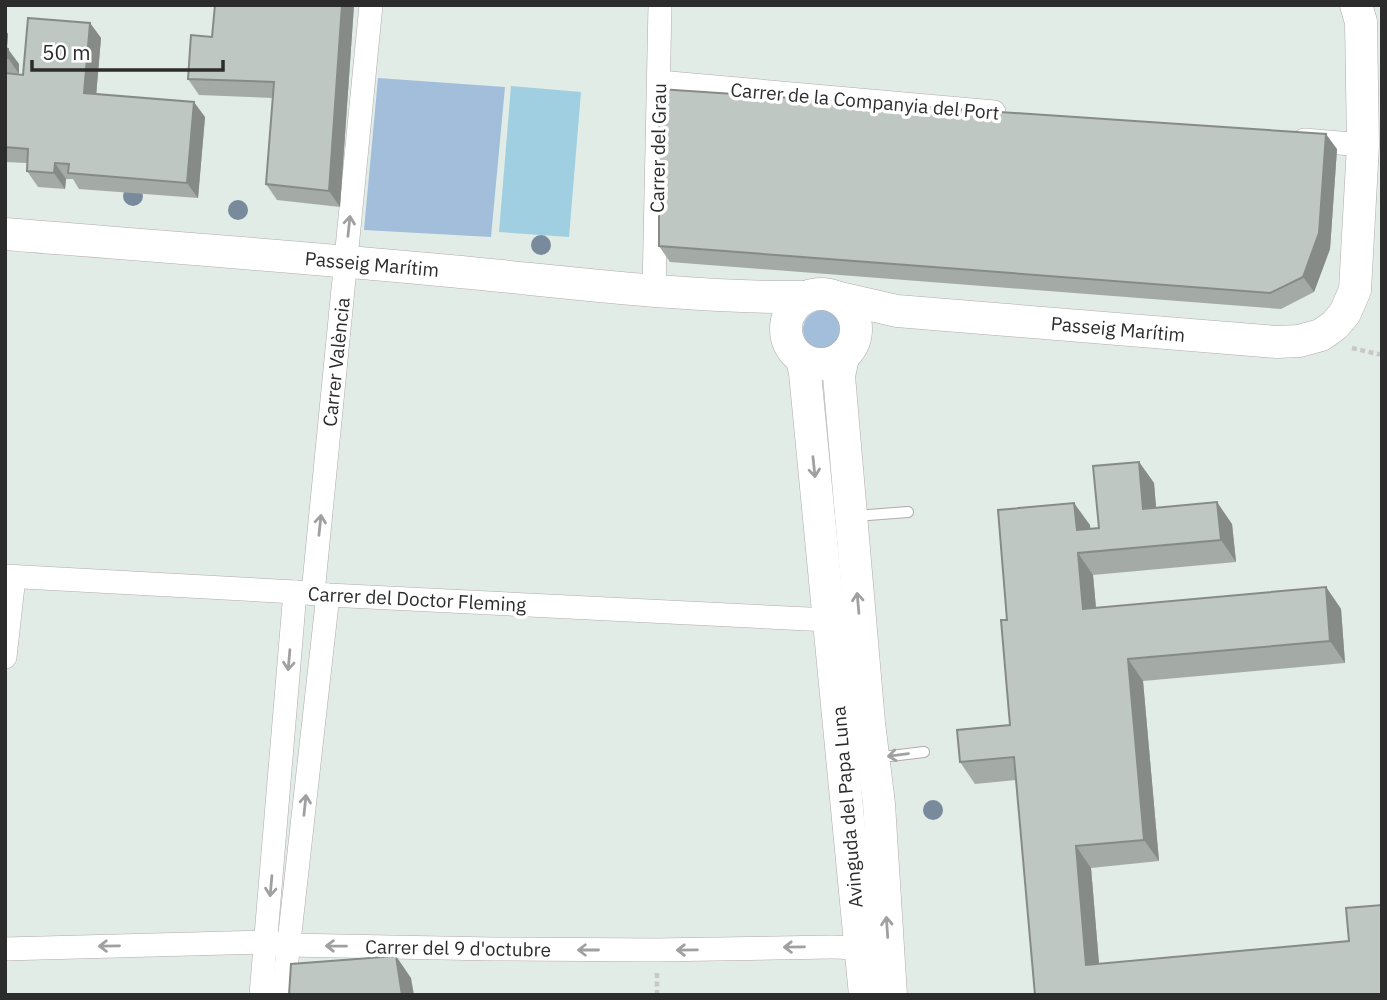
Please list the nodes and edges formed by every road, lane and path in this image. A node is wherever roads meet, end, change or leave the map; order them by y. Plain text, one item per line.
1 (371, 5) edge
2 (660, 5) edge
3 (1363, 15) edge
4 (659, 82) junction
5 (1018, 114) edge
6 (1280, 138) edge
7 (1363, 145) junction
8 (5, 234) edge
9 (346, 261) junction
10 (654, 290) junction
11 (738, 297) junction
12 (805, 297) junction
13 (836, 297) junction
14 (897, 311) junction
15 (849, 346) junction
16 (794, 348) junction
17 (908, 512) dead end
18 (850, 516) junction
19 (10, 576) edge
20 (312, 593) junction
21 (830, 620) junction
22 (5, 657) edge
23 (859, 741) junction
24 (924, 752) dead end
25 (266, 942) junction
26 (289, 945) junction
27 (5, 948) edge
28 (861, 952) junction
29 (261, 995) edge
30 (283, 995) edge
31 (865, 995) edge
32 (880, 995) edge
33 (891, 995) edge

9 -> 1 street, Carrer València
2 - 4 street, Carrer del Grau
3 - 7 street
4 - 5 street, Carrer de la Companyia del Port
4 - 10 street, Carrer del Grau
6 - 7 street
7 - 14 street, Passeig Marítim
8 - 9 street, Passeig Marítim
9 - 10 street, Passeig Marítim
20 -> 9 street, Carrer València
10 - 11 street, Passeig Marítim
11 - 12 street, Passeig Marítim
11 - 16 street, Passeig Marítim
12 - 13 street
12 - 16 street
13 - 14 street, Passeig Marítim
13 - 15 street
14 - 15 street
15 - 16 street
15 - 18 street, Avinguda del Papa Luna
16 -> 21 street, Avinguda del Papa Luna
17 - 18 lane
23 -> 18 street, Avinguda del Papa Luna
19 - 20 street, Carrer del Doctor Fleming
19 - 22 street
20 - 21 street, Carrer del Doctor Fleming
20 -> 25 street, Carrer València
26 -> 20 street, Carrer València
21 - 23 street, Avinguda del Papa Luna
24 -> 23 lane
23 - 28 street, Avinguda del Papa Luna
33 -> 23 street, Avinguda del Papa Luna
25 - 26 street, Carrer del 9 d'octubre
25 -> 27 street, Carrer del 9 d'octubre
25 - 29 street, Carrer València
28 -> 26 street, Carrer del 9 d'octubre
26 - 30 street, Carrer València
28 - 31 street, Avinguda del Papa Luna
28 - 32 street

